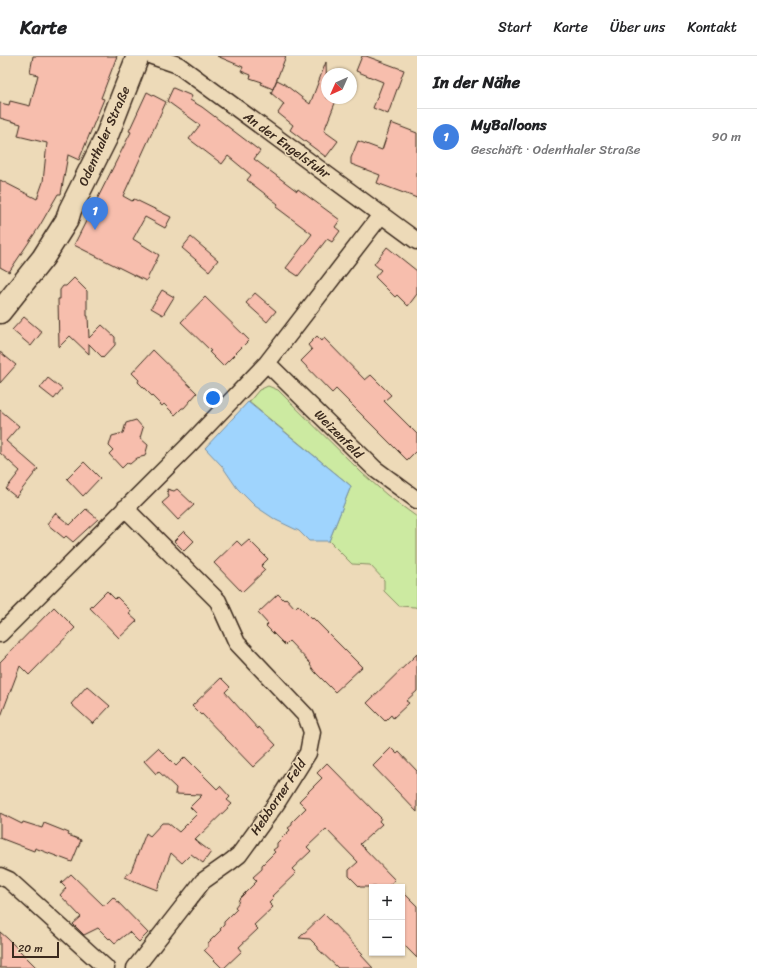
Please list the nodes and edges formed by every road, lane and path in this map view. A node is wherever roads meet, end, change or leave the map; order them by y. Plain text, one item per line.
1 (138, 56) edge
2 (152, 56) edge
3 (381, 215) junction
4 (417, 242) edge
5 (0, 312) edge
6 (267, 363) junction
7 (417, 500) edge
8 (125, 508) junction
9 (0, 634) edge
10 (0, 876) edge
11 (106, 968) edge
12 (135, 968) edge

1 - 5 main road, Odenthaler Straße
2 - 3 street, An der Engelsfuhr
3 - 4 street, An der Engelsfuhr
3 - 6 street
6 - 7 street, Weizenfeld
6 - 8 street
8 - 9 street
8 - 12 street, Hebborner Feld
10 - 11 street

